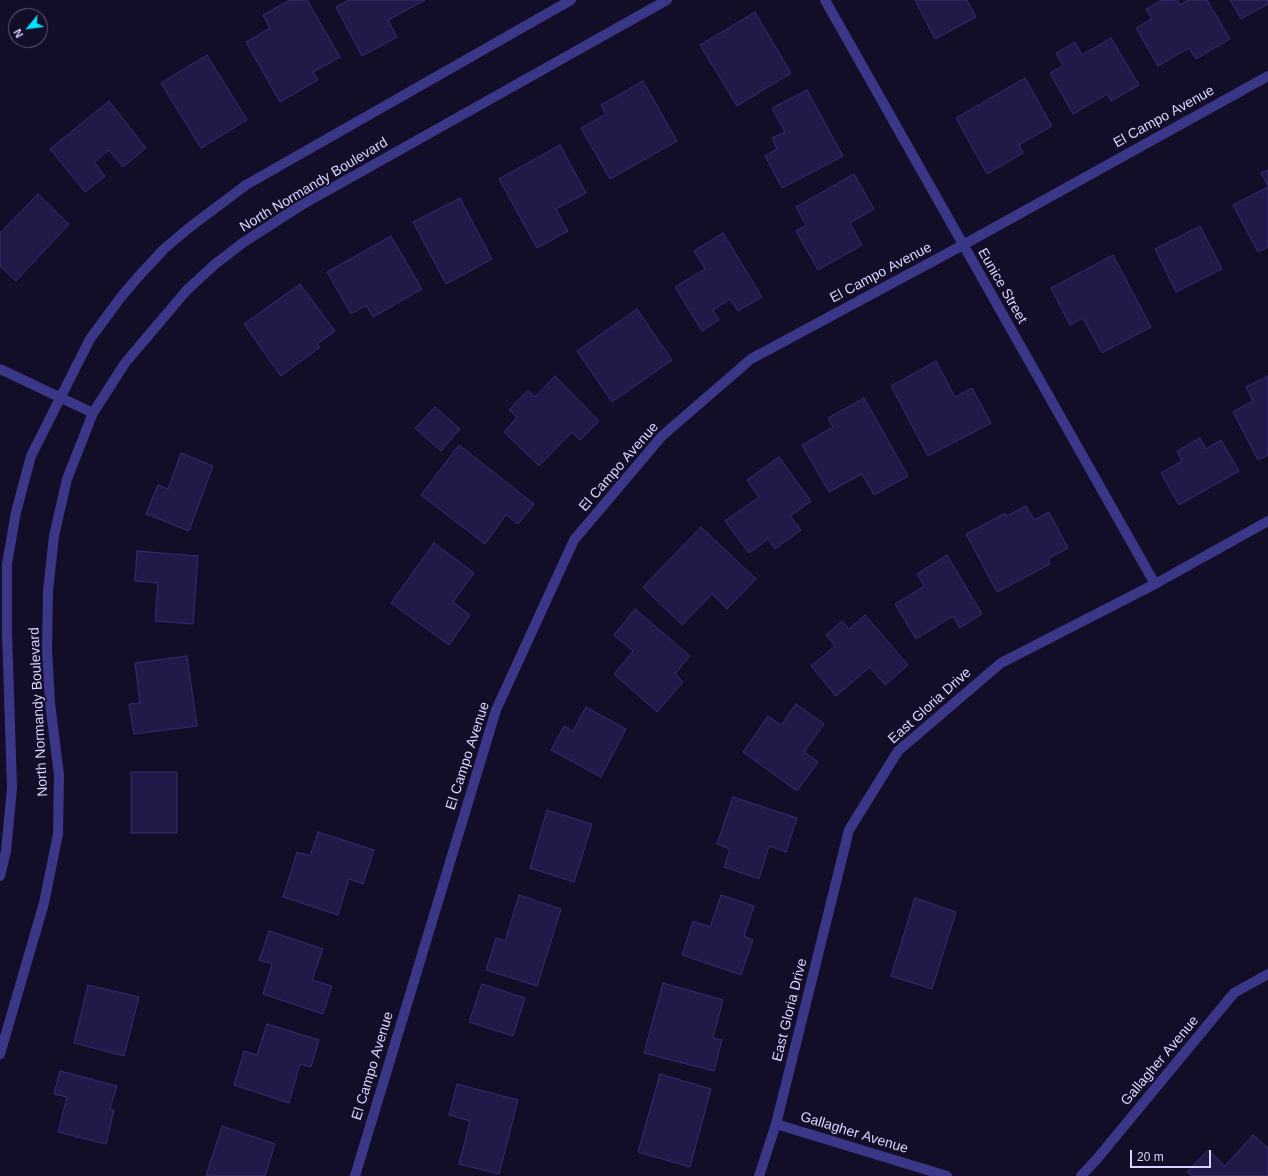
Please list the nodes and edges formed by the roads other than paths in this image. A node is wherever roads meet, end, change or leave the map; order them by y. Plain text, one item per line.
1 (571, 0) edge
2 (667, 0) edge
3 (825, 0) edge
4 (1268, 76) edge
5 (962, 245) junction
6 (0, 369) edge
7 (60, 398) junction
8 (93, 413) junction
9 (1268, 521) edge
10 (1155, 584) junction
11 (0, 876) edge
12 (1268, 974) edge
13 (0, 1054) edge
14 (776, 1124) junction
15 (355, 1176) edge
16 (759, 1176) edge
17 (947, 1176) edge
18 (1081, 1176) edge

1 - 7 street, North Normandy Boulevard
2 - 8 street, North Normandy Boulevard
3 - 5 street, Eunice Street
4 - 5 street, El Campo Avenue
5 - 10 street, Eunice Street
5 - 15 street, El Campo Avenue
6 - 7 street
7 - 8 street
7 - 11 street, North Normandy Boulevard
8 - 13 street, North Normandy Boulevard
9 - 10 street, East Gloria Drive
10 - 14 street, East Gloria Drive
12 - 18 street, Gallagher Avenue
14 - 16 street, East Gloria Drive
14 - 17 street, Gallagher Avenue

